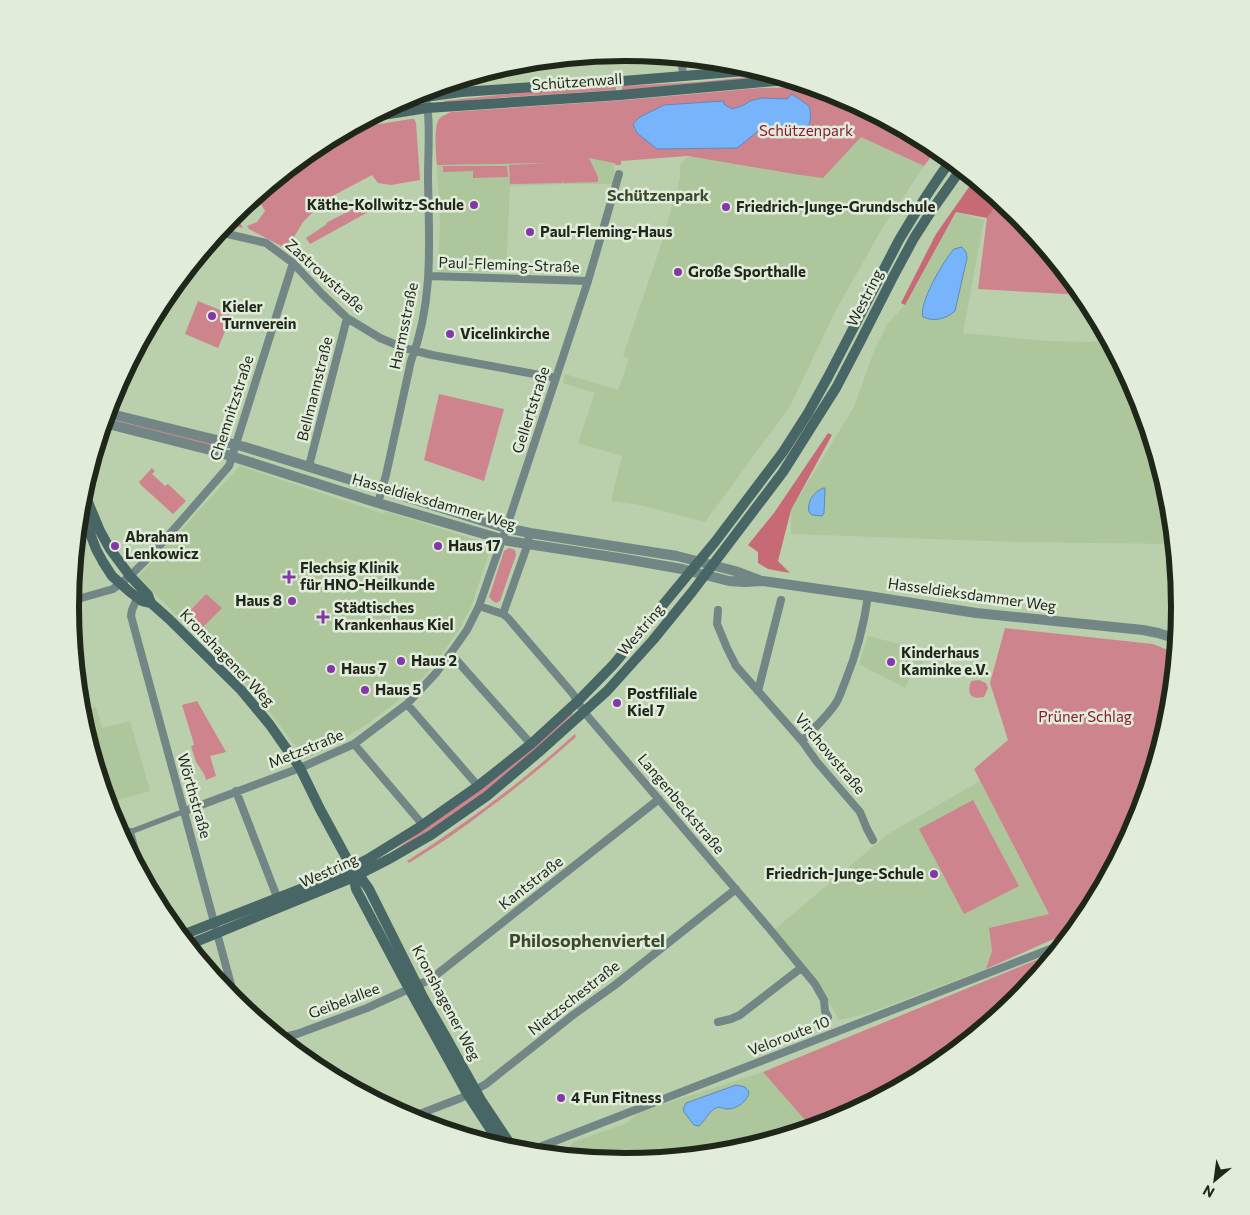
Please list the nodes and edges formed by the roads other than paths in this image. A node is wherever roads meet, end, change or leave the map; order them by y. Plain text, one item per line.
1 (681, 64) edge
2 (733, 72) edge
3 (684, 77) junction
4 (771, 81) edge
5 (441, 93) edge
6 (426, 99) edge
7 (427, 108) junction
8 (393, 113) edge
9 (946, 166) edge
10 (619, 174) dead end
11 (958, 174) edge
12 (227, 234) edge
13 (293, 263) junction
14 (429, 276) junction
15 (588, 281) junction
16 (347, 318) junction
17 (415, 351) junction
18 (556, 378) junction
19 (114, 415) edge
20 (111, 424) edge
21 (236, 445) junction
22 (232, 457) junction
23 (309, 466) junction
24 (382, 489) junction
25 (89, 502) edge
26 (378, 503) junction
27 (86, 521) edge
28 (506, 528) junction
29 (530, 533) junction
30 (502, 539) junction
31 (527, 544) junction
32 (699, 561) junction
33 (713, 565) junction
34 (691, 572) junction
35 (705, 575) junction
36 (130, 576) junction
37 (763, 581) junction
38 (121, 584) junction
39 (868, 596) junction
40 (137, 598) junction
41 (79, 599) edge
42 (781, 600) dead end
43 (151, 604) junction
44 (479, 606) junction
45 (718, 610) dead end
46 (503, 614) junction
47 (1170, 637) edge
48 (451, 654) junction
49 (758, 691) junction
50 (578, 701) junction
51 (407, 704) junction
52 (584, 712) junction
53 (802, 741) junction
54 (354, 744) junction
55 (531, 744) junction
56 (300, 768) junction
57 (478, 786) junction
58 (236, 791) junction
59 (659, 799) junction
60 (185, 812) junction
61 (423, 825) junction
62 (130, 832) joint
63 (873, 840) dead end
64 (134, 847) edge
65 (355, 873) junction
66 (736, 889) junction
67 (277, 897) junction
68 (213, 922) junction
69 (187, 933) edge
70 (217, 934) junction
71 (194, 943) edge
72 (1051, 949) edge
73 (801, 968) junction
74 (231, 986) edge
75 (414, 988) junction
76 (828, 1017) dead end
77 (718, 1022) dead end
78 (286, 1036) edge
79 (472, 1093) junction
80 (420, 1114) edge
81 (497, 1138) edge
82 (507, 1140) edge
83 (538, 1146) edge

1 - 3 street
2 - 3 main road, Schützenwall
3 - 5 main road, Schützenwall
4 - 7 main road, Schützenwall
6 - 7 street, Harmsstraße
7 - 8 main road, Schützenwall
7 - 14 street, Harmsstraße
9 - 32 main road, Westring
10 - 15 street, Gellertstraße
11 - 33 main road, Westring
12 - 13 street, Zastrowstraße
13 - 16 street, Zastrowstraße
13 - 21 street, Chemnitzstraße
14 - 15 street, Paul-Fleming-Straße
14 - 17 street, Harmsstraße
15 - 18 street, Gellertstraße
16 - 17 street, Zastrowstraße
16 - 23 street, Bellmannstraße
17 - 18 street, Zastrowstraße
17 - 24 street, Harmsstraße
18 - 28 street, Gellertstraße
19 - 21 street, Hasseldieksdammer Weg
20 - 22 street, Hasseldieksdammer Weg
21 - 22 street, Chemnitzstraße
21 - 23 street, Hasseldieksdammer Weg
22 - 26 street, Hasseldieksdammer Weg
22 - 36 street, Chemnitzstraße
23 - 24 street, Hasseldieksdammer Weg
24 - 26 street, Harmsstraße
24 - 28 street, Hasseldieksdammer Weg
25 - 36 main road, Kronshagener Weg
26 - 30 street, Hasseldieksdammer Weg
27 - 38 main road, Kronshagener Weg
28 - 29 street, Hasseldieksdammer Weg
28 - 30 street, Gellertstraße
29 - 31 street
29 - 32 street, Hasseldieksdammer Weg
30 - 31 street, Hasseldieksdammer Weg
30 - 44 street, Metzstraße
31 - 34 street, Hasseldieksdammer Weg
31 - 46 street
32 - 33 street, Hasseldieksdammer Weg
32 - 34 main road, Westring
33 - 35 main road, Westring
33 - 37 street, Hasseldieksdammer Weg
34 - 35 street, Hasseldieksdammer Weg
34 - 50 main road, Westring
35 - 37 street, Hasseldieksdammer Weg
35 - 52 main road, Westring
36 - 38 street, Chemnitzstraße
36 - 43 main road, Kronshagener Weg
37 - 39 street, Hasseldieksdammer Weg
38 - 40 main road, Kronshagener Weg
38 - 41 street, Chemnitzstraße
39 - 47 street, Hasseldieksdammer Weg
39 - 53 street
40 - 43 main road, Kronshagener Weg
40 - 60 street, Wörthstraße
42 - 49 street
43 - 56 main road, Kronshagener Weg
44 - 46 street
44 - 48 street, Metzstraße
45 - 49 street, Virchowstraße
46 - 50 street, Langenbeckstraße
48 - 51 street, Metzstraße
48 - 55 street
49 - 53 street, Virchowstraße
50 - 52 street, Langenbeckstraße
50 - 55 main road, Westring
51 - 54 street, Metzstraße
51 - 57 street
52 - 59 street, Langenbeckstraße
52 - 65 main road, Westring
53 - 63 street, Virchowstraße
54 - 56 street, Metzstraße
54 - 61 street
55 - 57 main road, Westring
56 - 58 street, Metzstraße
56 - 65 main road, Kronshagener Weg
57 - 61 main road, Westring
58 - 60 street, Metzstraße
58 - 67 street
59 - 66 street, Langenbeckstraße
59 - 75 street, Kantstraße
60 - 62 street, Metzstraße
60 - 68 street, Wörthstraße
61 - 65 main road, Westring
62 - 64 street
65 - 67 main road, Westring
65 - 70 main road, Westring
65 - 75 main road, Kronshagener Weg
66 - 73 street, Langenbeckstraße
66 - 79 street, Nietzschestraße
67 - 68 main road, Westring
68 - 69 main road, Westring
68 - 70 street, Wörthstraße
70 - 71 main road, Westring
70 - 74 street, Wörthstraße
72 - 83 street, Veloroute 10
73 - 76 street, Langenbeckstraße
73 - 77 street
75 - 78 street, Geibelallee
75 - 79 main road, Kronshagener Weg
79 - 80 street, Nietzschestraße
79 - 81 main road, Kronshagener Weg
79 - 82 main road, Kronshagener Weg

